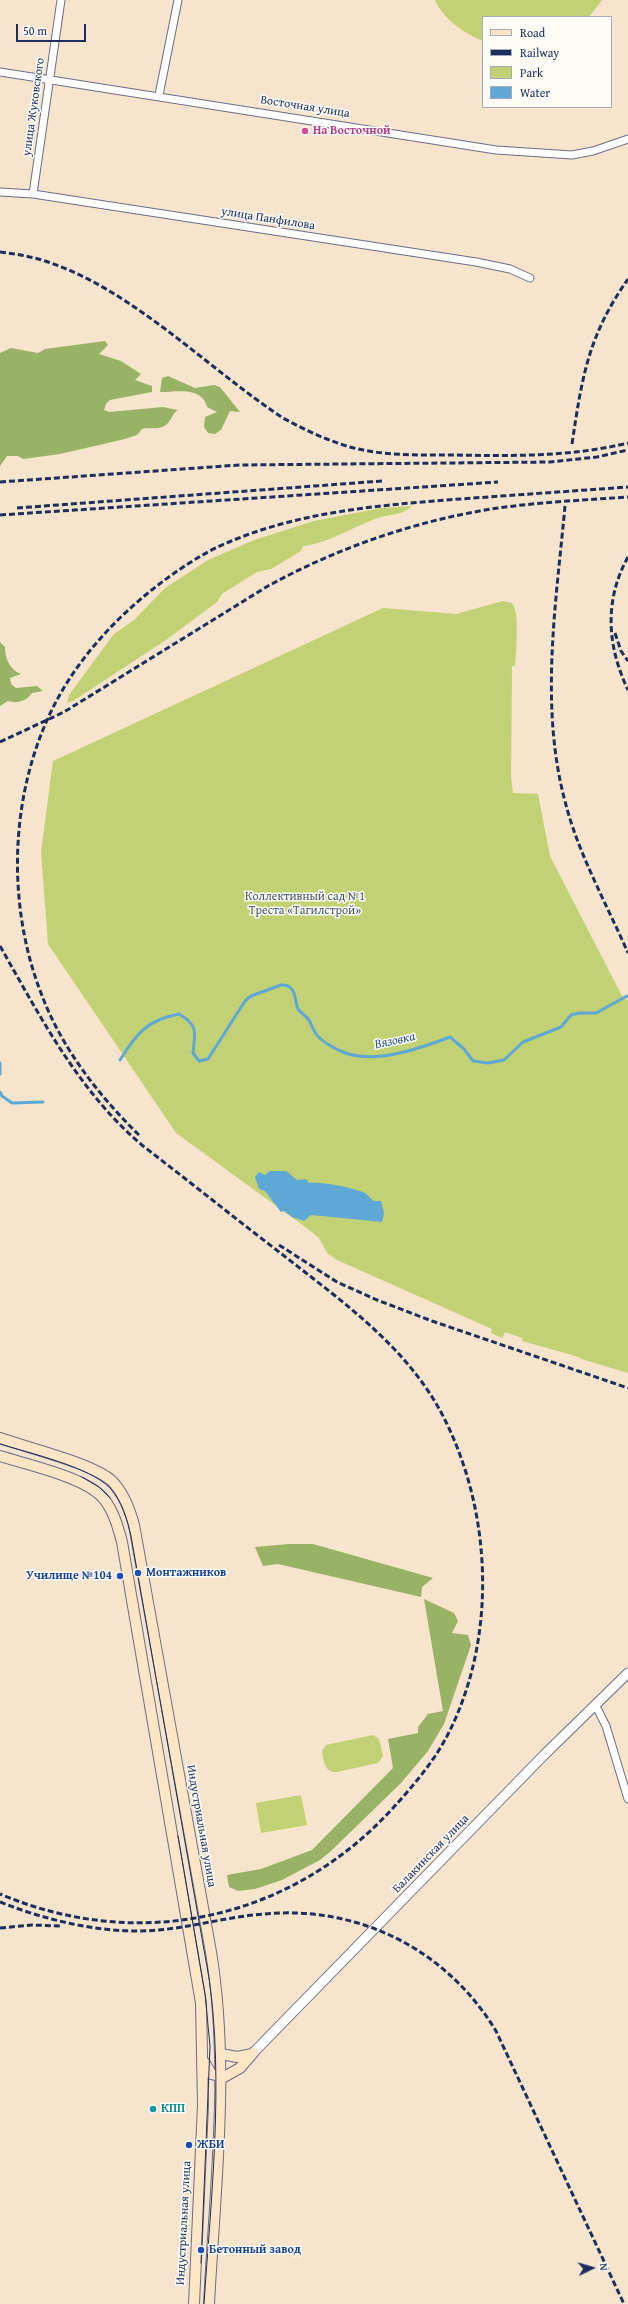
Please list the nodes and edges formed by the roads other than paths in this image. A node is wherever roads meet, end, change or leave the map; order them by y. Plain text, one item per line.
1 (61, 0) edge
2 (178, 0) edge
3 (0, 72) edge
4 (49, 79) junction
5 (159, 95) junction
6 (628, 138) edge
7 (0, 192) edge
8 (34, 194) junction
9 (530, 278) dead end
10 (0, 1438) edge
11 (0, 1456) edge
12 (628, 1673) edge
13 (596, 1706) junction
14 (628, 1799) edge
15 (203, 2047) junction
16 (253, 2053) junction
17 (221, 2054) junction
18 (220, 2077) junction
19 (194, 2304) edge
20 (209, 2304) edge

1 - 4 street, улица Жуковского
2 - 5 street
3 - 4 street, Восточная улица
4 - 5 street, Восточная улица
4 - 8 street, улица Жуковского
5 - 6 street, Восточная улица
7 - 8 street, улица Панфилова
8 - 9 street, улица Панфилова
10 - 17 main road, Индустриальная улица
11 - 15 main road, Индустриальная улица
12 - 13 street, Балакинская улица
13 - 14 street
13 - 16 street, Балакинская улица
15 - 18 main road
15 - 19 main road, Индустриальная улица
16 - 17 main road
16 - 18 main road
17 - 18 main road, Индустриальная улица
18 - 20 main road, Индустриальная улица

